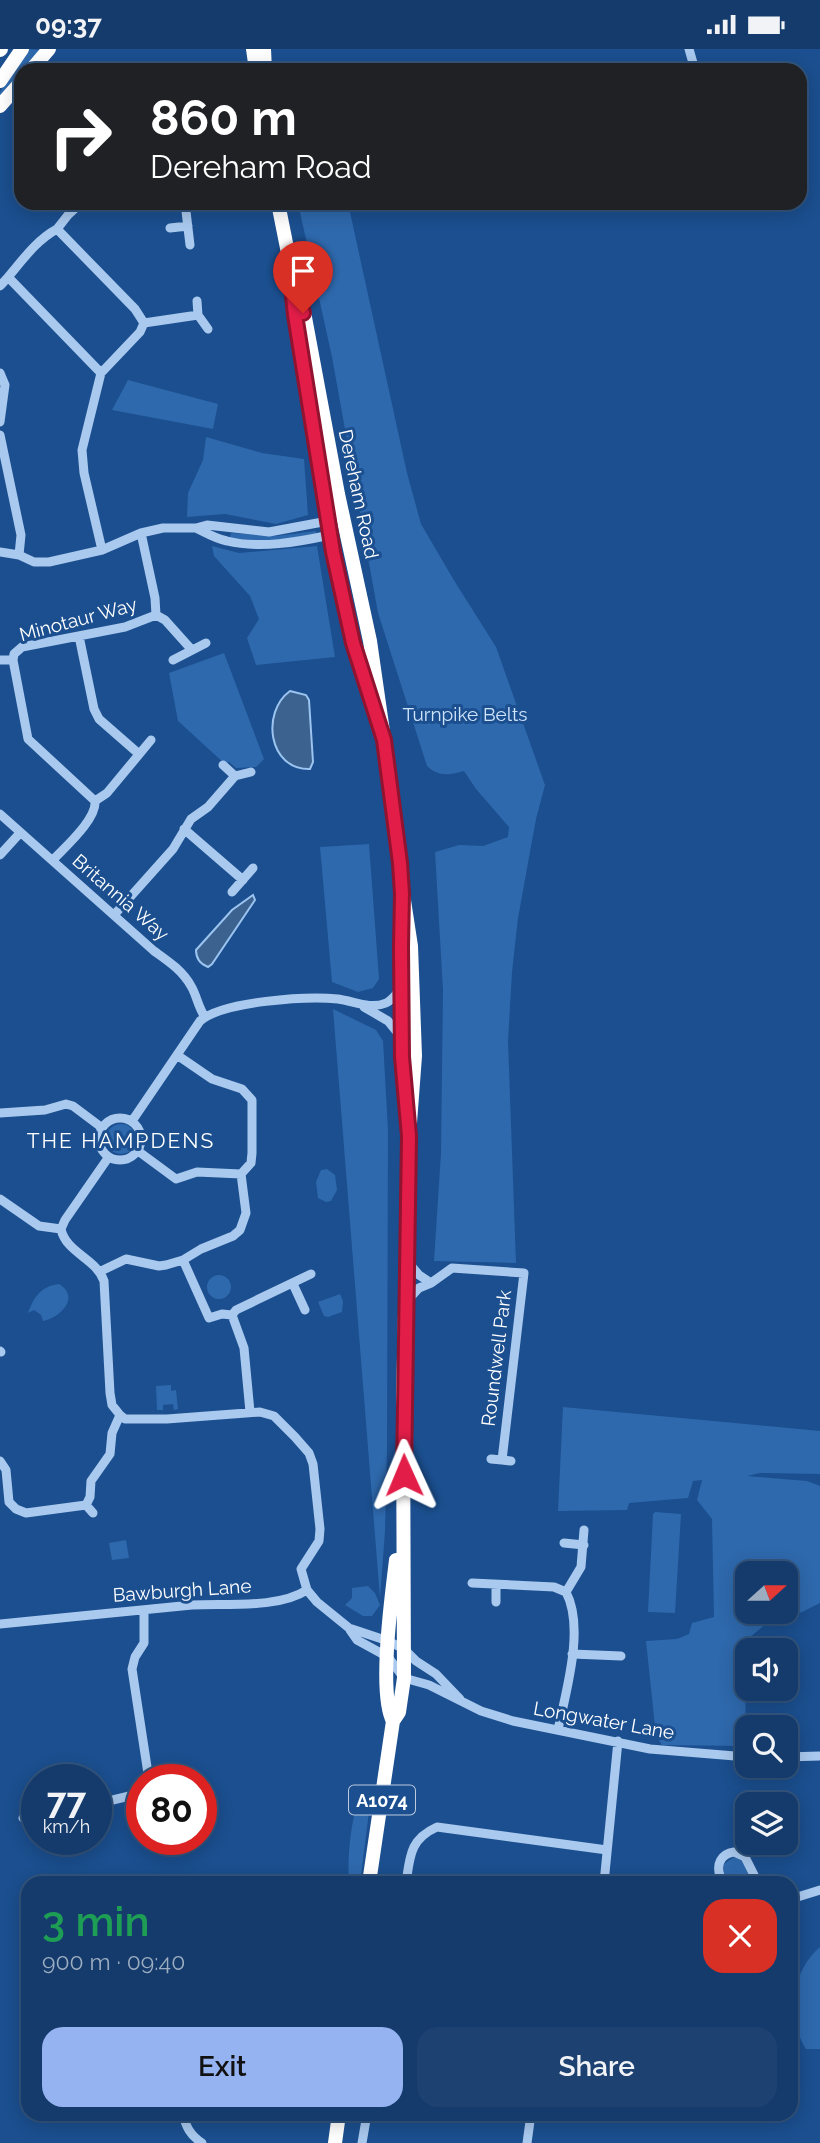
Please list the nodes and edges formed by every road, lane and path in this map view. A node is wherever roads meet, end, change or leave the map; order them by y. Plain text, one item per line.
1 (22, 49) edge
2 (50, 49) edge
3 (37, 63) edge
4 (0, 81) edge
5 (14, 90) edge
6 (0, 106) edge
7 (73, 210) edge
8 (186, 210) edge
9 (279, 210) edge
10 (188, 226) junction
11 (170, 228) dead end
12 (57, 229) junction
13 (190, 245) dead end
14 (289, 258) junction
15 (8, 277) junction
16 (0, 286) edge
17 (197, 301) dead end
18 (198, 315) junction
19 (144, 323) junction
20 (208, 329) dead end
21 (0, 373) edge
22 (101, 373) junction
23 (0, 422) edge
24 (0, 435) edge
25 (345, 525) junction
26 (196, 528) junction
27 (329, 528) junction
28 (141, 533) junction
29 (102, 550) junction
30 (0, 552) edge
31 (19, 555) junction
32 (156, 615) junction
33 (79, 636) junction
34 (206, 643) dead end
35 (191, 649) junction
36 (0, 660) edge
37 (13, 660) junction
38 (173, 660) dead end
39 (151, 740) dead end
40 (384, 740) junction
41 (139, 754) junction
42 (223, 765) dead end
43 (251, 772) dead end
44 (235, 776) junction
45 (95, 801) junction
46 (0, 814) edge
47 (184, 829) junction
48 (20, 833) junction
49 (0, 855) edge
50 (53, 860) junction
51 (253, 868) dead end
52 (243, 880) junction
53 (232, 893) dead end
54 (402, 894) junction
55 (114, 915) junction
56 (401, 988) junction
57 (359, 1004) junction
58 (205, 1017) junction
59 (402, 1039) junction
60 (177, 1055) junction
61 (0, 1113) edge
62 (132, 1121) junction
63 (102, 1127) junction
64 (409, 1136) junction
65 (138, 1151) junction
66 (108, 1158) junction
67 (242, 1174) junction
68 (0, 1199) edge
69 (61, 1229) junction
70 (183, 1260) junction
71 (407, 1261) junction
72 (101, 1271) junction
73 (311, 1274) dead end
74 (431, 1283) junction
75 (293, 1284) junction
76 (407, 1301) junction
77 (304, 1310) dead end
78 (232, 1315) junction
79 (250, 1412) junction
80 (120, 1415) junction
81 (491, 1459) dead end
82 (0, 1461) edge
83 (404, 1500) junction
84 (86, 1505) junction
85 (93, 1513) dead end
86 (583, 1530) dead end
87 (564, 1543) dead end
88 (584, 1545) junction
89 (472, 1583) dead end
90 (496, 1585) junction
91 (307, 1590) junction
92 (566, 1592) junction
93 (496, 1602) dead end
94 (144, 1610) junction
95 (0, 1624) edge
96 (349, 1628) junction
97 (388, 1641) junction
98 (404, 1649) junction
99 (572, 1654) junction
100 (621, 1656) dead end
101 (388, 1657) junction
102 (404, 1678) junction
103 (460, 1699) junction
104 (393, 1721) junction
105 (558, 1730) junction
106 (618, 1741) junction
107 (735, 1756) edge
108 (820, 1756) edge
109 (798, 1757) edge
110 (147, 1764) edge
111 (607, 1850) junction
112 (370, 1876) edge
113 (407, 1876) edge
114 (605, 1876) edge
115 (720, 1876) edge
116 (754, 1876) edge
117 (820, 1890) edge
118 (798, 1897) edge
119 (184, 2121) edge
120 (338, 2121) edge
121 (366, 2121) edge
122 (530, 2121) edge
123 (202, 2143) edge
124 (335, 2143) edge
125 (362, 2143) edge
126 (527, 2143) edge

1 - 4 highway
2 - 3 highway
5 - 6 highway
7 - 12 street
8 - 10 street
9 - 14 highway, Dereham Road / A1074
10 - 11 street
10 - 13 street
12 - 15 street
12 - 19 street
14 - 25 highway, Dereham Road / A1074
14 - 27 highway, Dereham Road / A1074
15 - 16 street
15 - 22 street
17 - 18 street
18 - 19 street
18 - 20 street
19 - 22 street
21 - 23 street
22 - 29 street
24 - 31 street
25 - 27 highway
25 - 40 highway, Dereham Road / A1074
26 - 27 street
26 - 27 street
26 - 28 street
27 - 40 highway, Dereham Road / A1074
28 - 29 street
28 - 32 street, Minotaur Way
29 - 31 street
30 - 31 street
32 - 33 street, Minotaur Way
32 - 35 street, Minotaur Way
33 - 37 street, Minotaur Way
33 - 41 street
34 - 35 street
35 - 38 street
36 - 37 street, Minotaur Way
37 - 45 street, Minotaur Way
39 - 41 street
40 - 54 highway, Dereham Road / A1074
41 - 45 street
42 - 44 street
43 - 44 street
44 - 47 street
45 - 50 street
46 - 48 street, Britannia Way
47 - 52 street
47 - 55 street
48 - 49 street
48 - 50 street, Britannia Way
50 - 55 street, Britannia Way
51 - 52 street
52 - 53 street
54 - 56 highway, Dereham Road / A1074
54 - 64 highway, Dereham Road / A1074
55 - 58 street, Britannia Way
56 - 57 street
56 - 59 highway, Dereham Road / A1074
57 - 58 street
57 - 59 street
58 - 60 street
59 - 64 highway, Dereham Road / A1074
60 - 62 street
60 - 67 street
61 - 63 street
62 - 63 street
62 - 65 street
63 - 66 street
64 - 71 highway, Dereham Road / A1074
65 - 66 street
65 - 67 street
66 - 69 street
67 - 70 street
68 - 69 street
69 - 72 street
70 - 72 street
70 - 78 street
71 - 74 street
71 - 76 highway, Dereham Road / A1074
72 - 80 street
73 - 75 street
74 - 76 street, Roundwell Park
74 - 81 street, Roundwell Park
75 - 77 street
75 - 78 street
76 - 83 highway, Dereham Road / A1074
78 - 79 street
79 - 80 street
79 - 91 street
80 - 84 street
82 - 84 street
83 - 97 highway, Dereham Road / A1074
83 - 98 highway, Dereham Road / A1074
84 - 85 street
86 - 88 street
87 - 88 street
88 - 92 street
89 - 90 street
90 - 92 street
90 - 93 street
91 - 94 street, Bawburgh Lane
91 - 96 street
92 - 99 street
94 - 95 street, Bawburgh Lane
94 - 110 street
96 - 97 street
96 - 101 street
97 - 98 street
97 - 101 highway, Dereham Road / A1074
98 - 101 highway
98 - 102 highway, Dereham Road / A1074
98 - 103 street, Longwater Lane
99 - 100 street
99 - 105 street
101 - 102 street
101 - 104 highway, Dereham Road / A1074
102 - 103 street, Longwater Lane
102 - 104 highway, Dereham Road / A1074
103 - 105 street, Longwater Lane
104 - 112 highway, Dereham Road / A1074
105 - 106 street, Longwater Lane
106 - 107 street, Longwater Lane
106 - 111 street
108 - 109 street
111 - 113 street
111 - 114 street
115 - 116 street
117 - 118 street
119 - 123 street
120 - 124 highway
121 - 125 street
122 - 126 street

